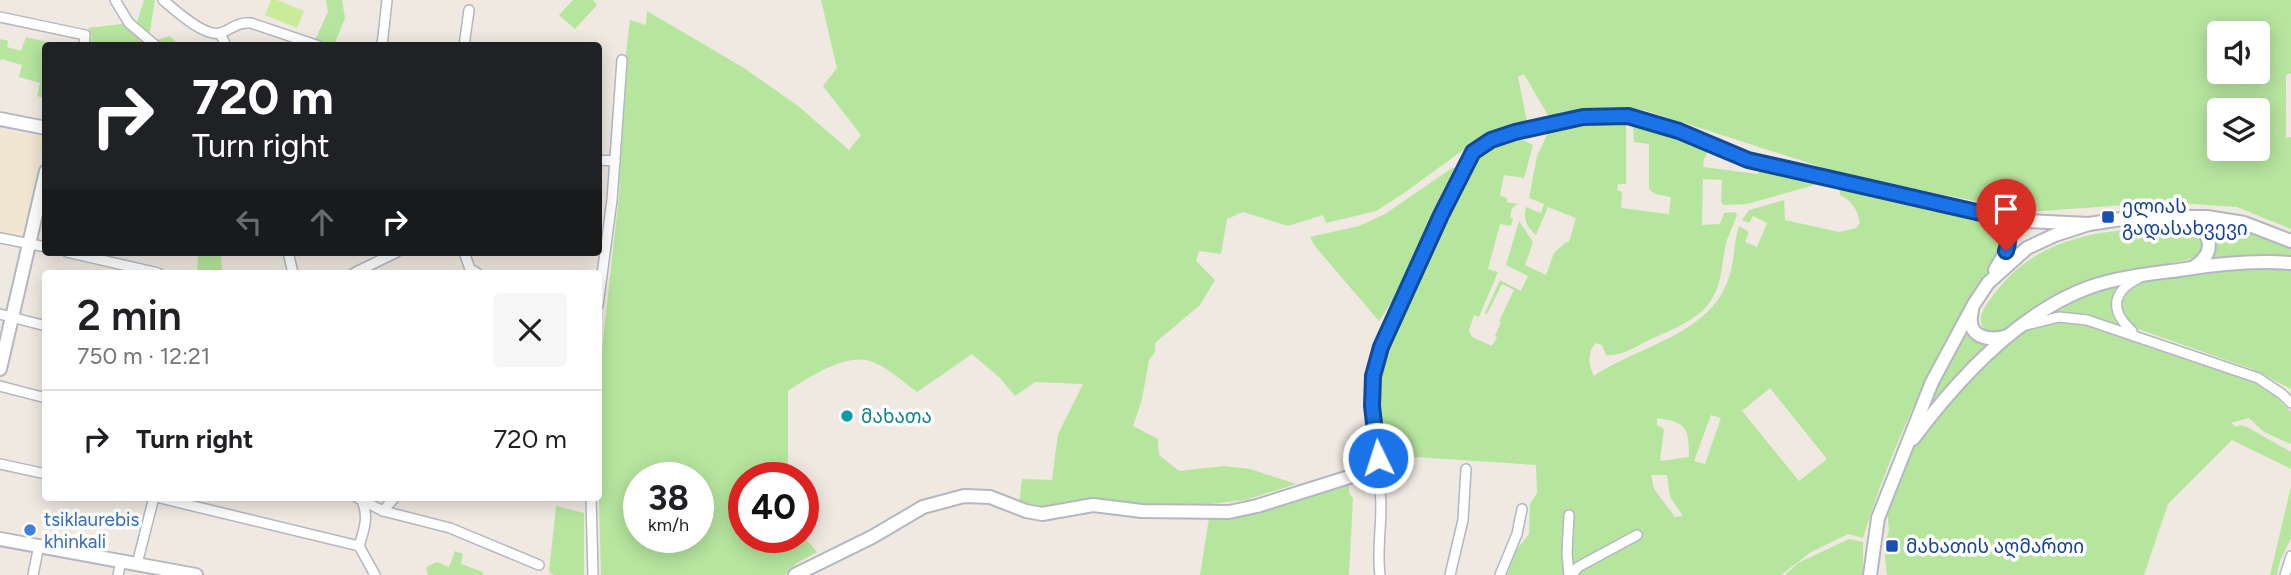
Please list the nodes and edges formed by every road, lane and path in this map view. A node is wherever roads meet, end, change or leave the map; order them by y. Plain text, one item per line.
1 (115, 0) edge
2 (163, 0) edge
3 (387, 0) edge
4 (469, 10) dead end
5 (0, 18) edge
6 (220, 33) junction
7 (84, 42) edge
8 (151, 42) edge
9 (224, 42) edge
10 (307, 42) edge
11 (382, 42) edge
12 (465, 42) edge
13 (622, 60) dead end
14 (0, 118) edge
15 (42, 127) edge
16 (602, 160) edge
17 (615, 161) junction
18 (42, 189) edge
19 (1994, 216) junction
20 (2183, 217) junction
21 (2089, 224) junction
22 (0, 239) edge
23 (2291, 241) edge
24 (30, 244) junction
25 (42, 246) edge
26 (96, 256) edge
27 (389, 256) edge
28 (2291, 263) edge
29 (2194, 267) junction
30 (147, 270) edge
31 (360, 270) edge
32 (602, 271) edge
33 (2144, 274) junction
34 (1988, 283) junction
35 (1974, 304) junction
36 (6, 315) edge
37 (42, 325) edge
38 (2024, 325) junction
39 (2136, 335) junction
40 (2010, 336) junction
41 (0, 369) edge
42 (0, 386) edge
43 (42, 397) edge
44 (2291, 403) edge
45 (1902, 453) junction
46 (0, 464) edge
47 (1373, 466) junction
48 (1466, 469) dead end
49 (42, 473) edge
50 (154, 501) edge
51 (172, 501) edge
52 (360, 501) edge
53 (363, 501) edge
54 (391, 501) edge
55 (591, 501) edge
56 (1522, 509) dead end
57 (383, 511) junction
58 (1569, 515) dead end
59 (1637, 535) dead end
60 (0, 540) edge
61 (39, 545) junction
62 (359, 546) junction
63 (2291, 556) edge
64 (137, 564) junction
65 (539, 565) dead end
66 (119, 569) edge
67 (33, 575) edge
68 (190, 575) edge
69 (375, 575) edge
70 (593, 575) edge
71 (795, 575) edge
72 (1380, 575) edge
73 (1450, 575) edge
74 (1500, 575) edge
75 (1570, 575) edge
76 (1870, 575) edge
77 (2285, 575) edge

1 - 8 street
2 - 6 street
3 - 11 street
4 - 12 street
5 - 7 street
6 - 9 street
6 - 10 street
13 - 17 street
14 - 15 street
16 - 17 street
17 - 32 street
18 - 24 street
19 - 21 street
19 - 34 street
19 - 47 street
20 - 21 street
20 - 23 street
20 - 29 street
21 - 34 street
22 - 24 street
24 - 25 street
24 - 36 street
26 - 30 street
27 - 31 street
28 - 29 street
29 - 33 street
33 - 38 street
33 - 39 street
34 - 35 street
35 - 40 street
35 - 45 street
36 - 37 street
36 - 41 street
38 - 39 street
38 - 40 street
39 - 44 street
40 - 45 street
42 - 43 street
45 - 76 street
46 - 49 street
47 - 71 street
47 - 72 street
48 - 73 street
50 - 64 street
51 - 62 street
52 - 62 street
53 - 57 street
54 - 57 street
55 - 70 street
56 - 74 street
57 - 65 street
58 - 75 street
59 - 75 street
60 - 61 street
61 - 66 street
61 - 67 street
62 - 69 street
63 - 77 street
64 - 66 street
64 - 68 street

